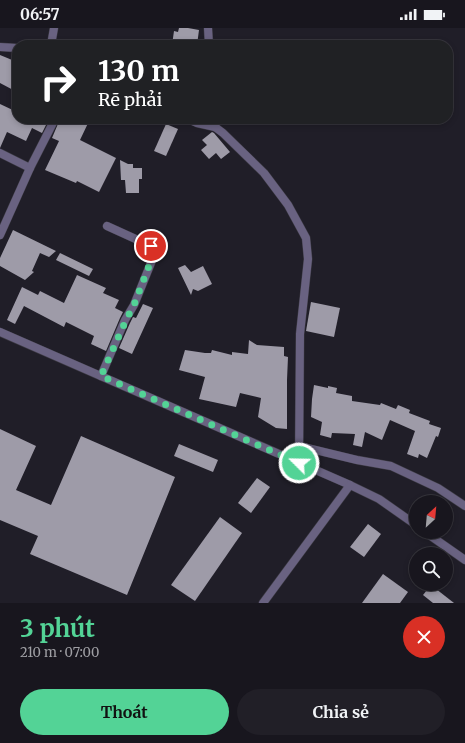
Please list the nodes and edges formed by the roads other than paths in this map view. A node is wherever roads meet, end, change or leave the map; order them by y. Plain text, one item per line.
1 (54, 28) edge
2 (208, 28) edge
3 (52, 40) edge
4 (209, 40) edge
5 (0, 47) edge
6 (12, 48) edge
7 (52, 124) edge
8 (216, 124) edge
9 (0, 153) edge
10 (30, 168) junction
11 (107, 226) dead end
12 (0, 235) edge
13 (0, 332) edge
14 (101, 376) junction
15 (299, 446) junction
16 (299, 463) junction
17 (350, 486) junction
18 (465, 506) edge
19 (409, 521) edge
20 (435, 539) edge
21 (465, 560) edge
22 (263, 603) edge

1 - 3 street
2 - 4 street
5 - 6 street
7 - 10 street
8 - 15 street
9 - 10 street
10 - 12 street
11 - 14 street
13 - 14 street
14 - 16 street
15 - 16 street
15 - 18 street
16 - 17 street
17 - 19 street
17 - 22 street
20 - 21 street

